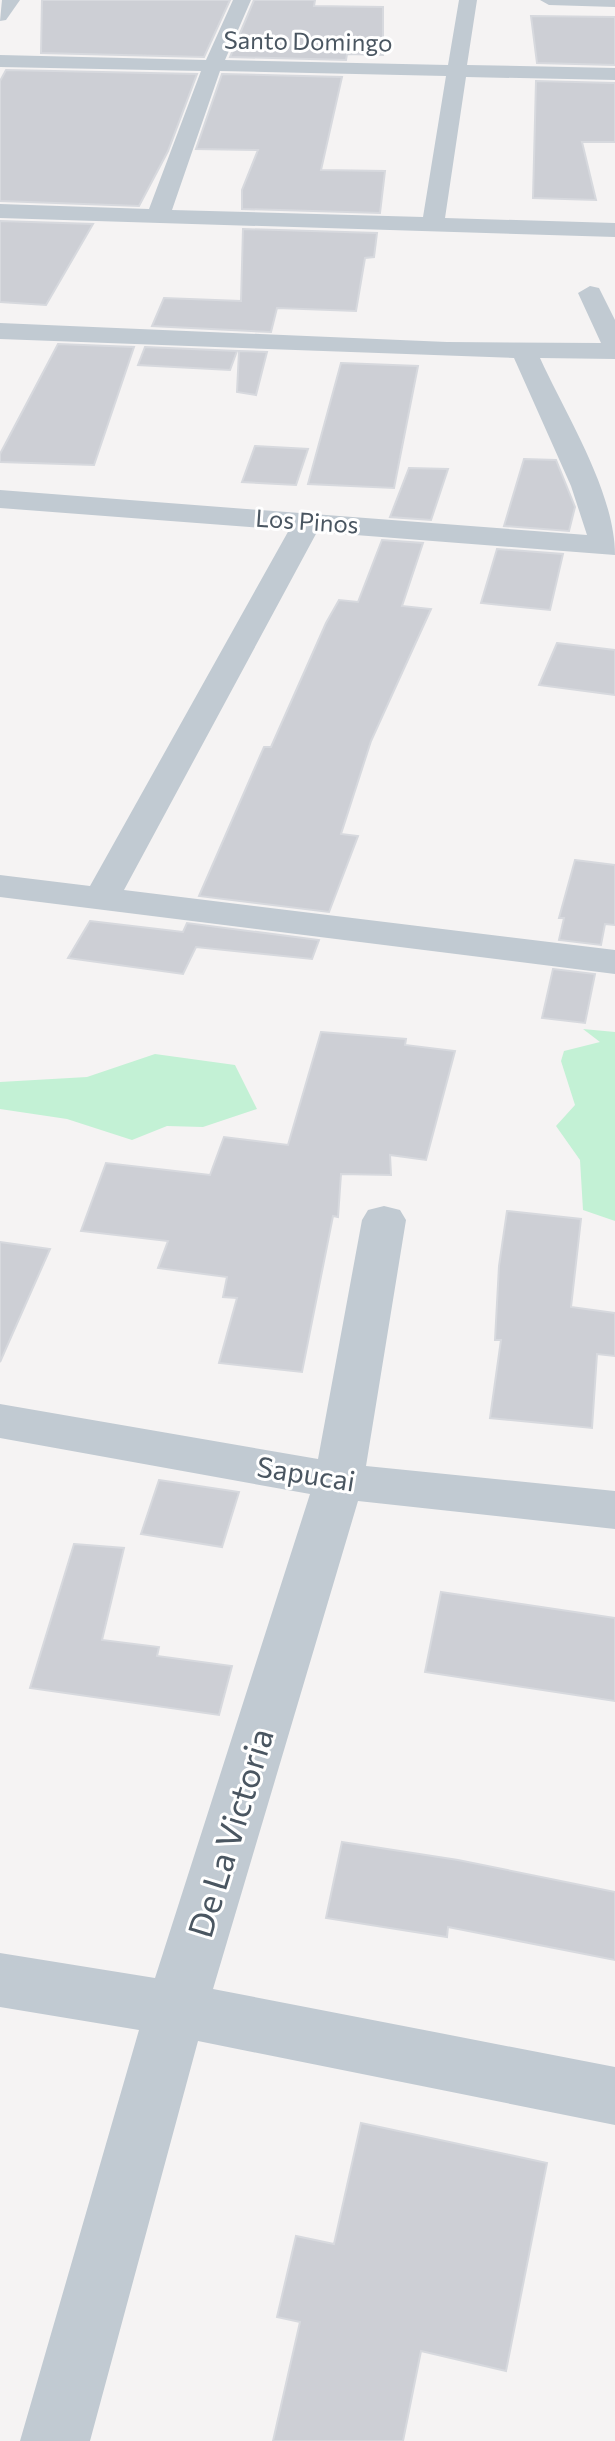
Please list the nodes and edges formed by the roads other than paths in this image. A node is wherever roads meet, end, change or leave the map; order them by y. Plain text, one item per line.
1 (11, 0) edge
2 (242, 0) edge
3 (468, 0) edge
4 (549, 0) edge
5 (615, 2) edge
6 (0, 16) edge
7 (0, 61) edge
8 (213, 65) junction
9 (456, 71) junction
10 (615, 74) edge
11 (0, 211) edge
12 (158, 216) junction
13 (433, 223) junction
14 (615, 230) edge
15 (590, 293) dead end
16 (0, 331) edge
17 (615, 349) edge
18 (524, 351) junction
19 (0, 485) edge
20 (0, 499) edge
21 (308, 522) junction
22 (608, 539) edge
23 (0, 886) edge
24 (100, 901) junction
25 (615, 962) edge
26 (384, 1220) dead end
27 (0, 1421) edge
28 (339, 1481) junction
29 (615, 1510) edge
30 (0, 1980) edge
31 (176, 2009) junction
32 (615, 2096) edge
33 (55, 2441) edge

1 - 6 street
2 - 8 street
3 - 9 street
4 - 5 street
7 - 8 street, Santo Domingo
8 - 9 street, Santo Domingo
8 - 12 street
9 - 10 street, Santo Domingo
9 - 13 street
11 - 12 street
12 - 13 street
13 - 14 street
15 - 17 street
16 - 18 street
17 - 18 street
18 - 22 street
19 - 22 street
20 - 21 street, Los Pinos
21 - 22 street, Los Pinos
21 - 24 street
23 - 24 street
24 - 25 street
26 - 28 street, De La Victoria
27 - 28 street, Sapucai
28 - 29 street, Sapucai
28 - 31 street, De La Victoria
30 - 31 street
31 - 32 street
31 - 33 street, De La Victoria

